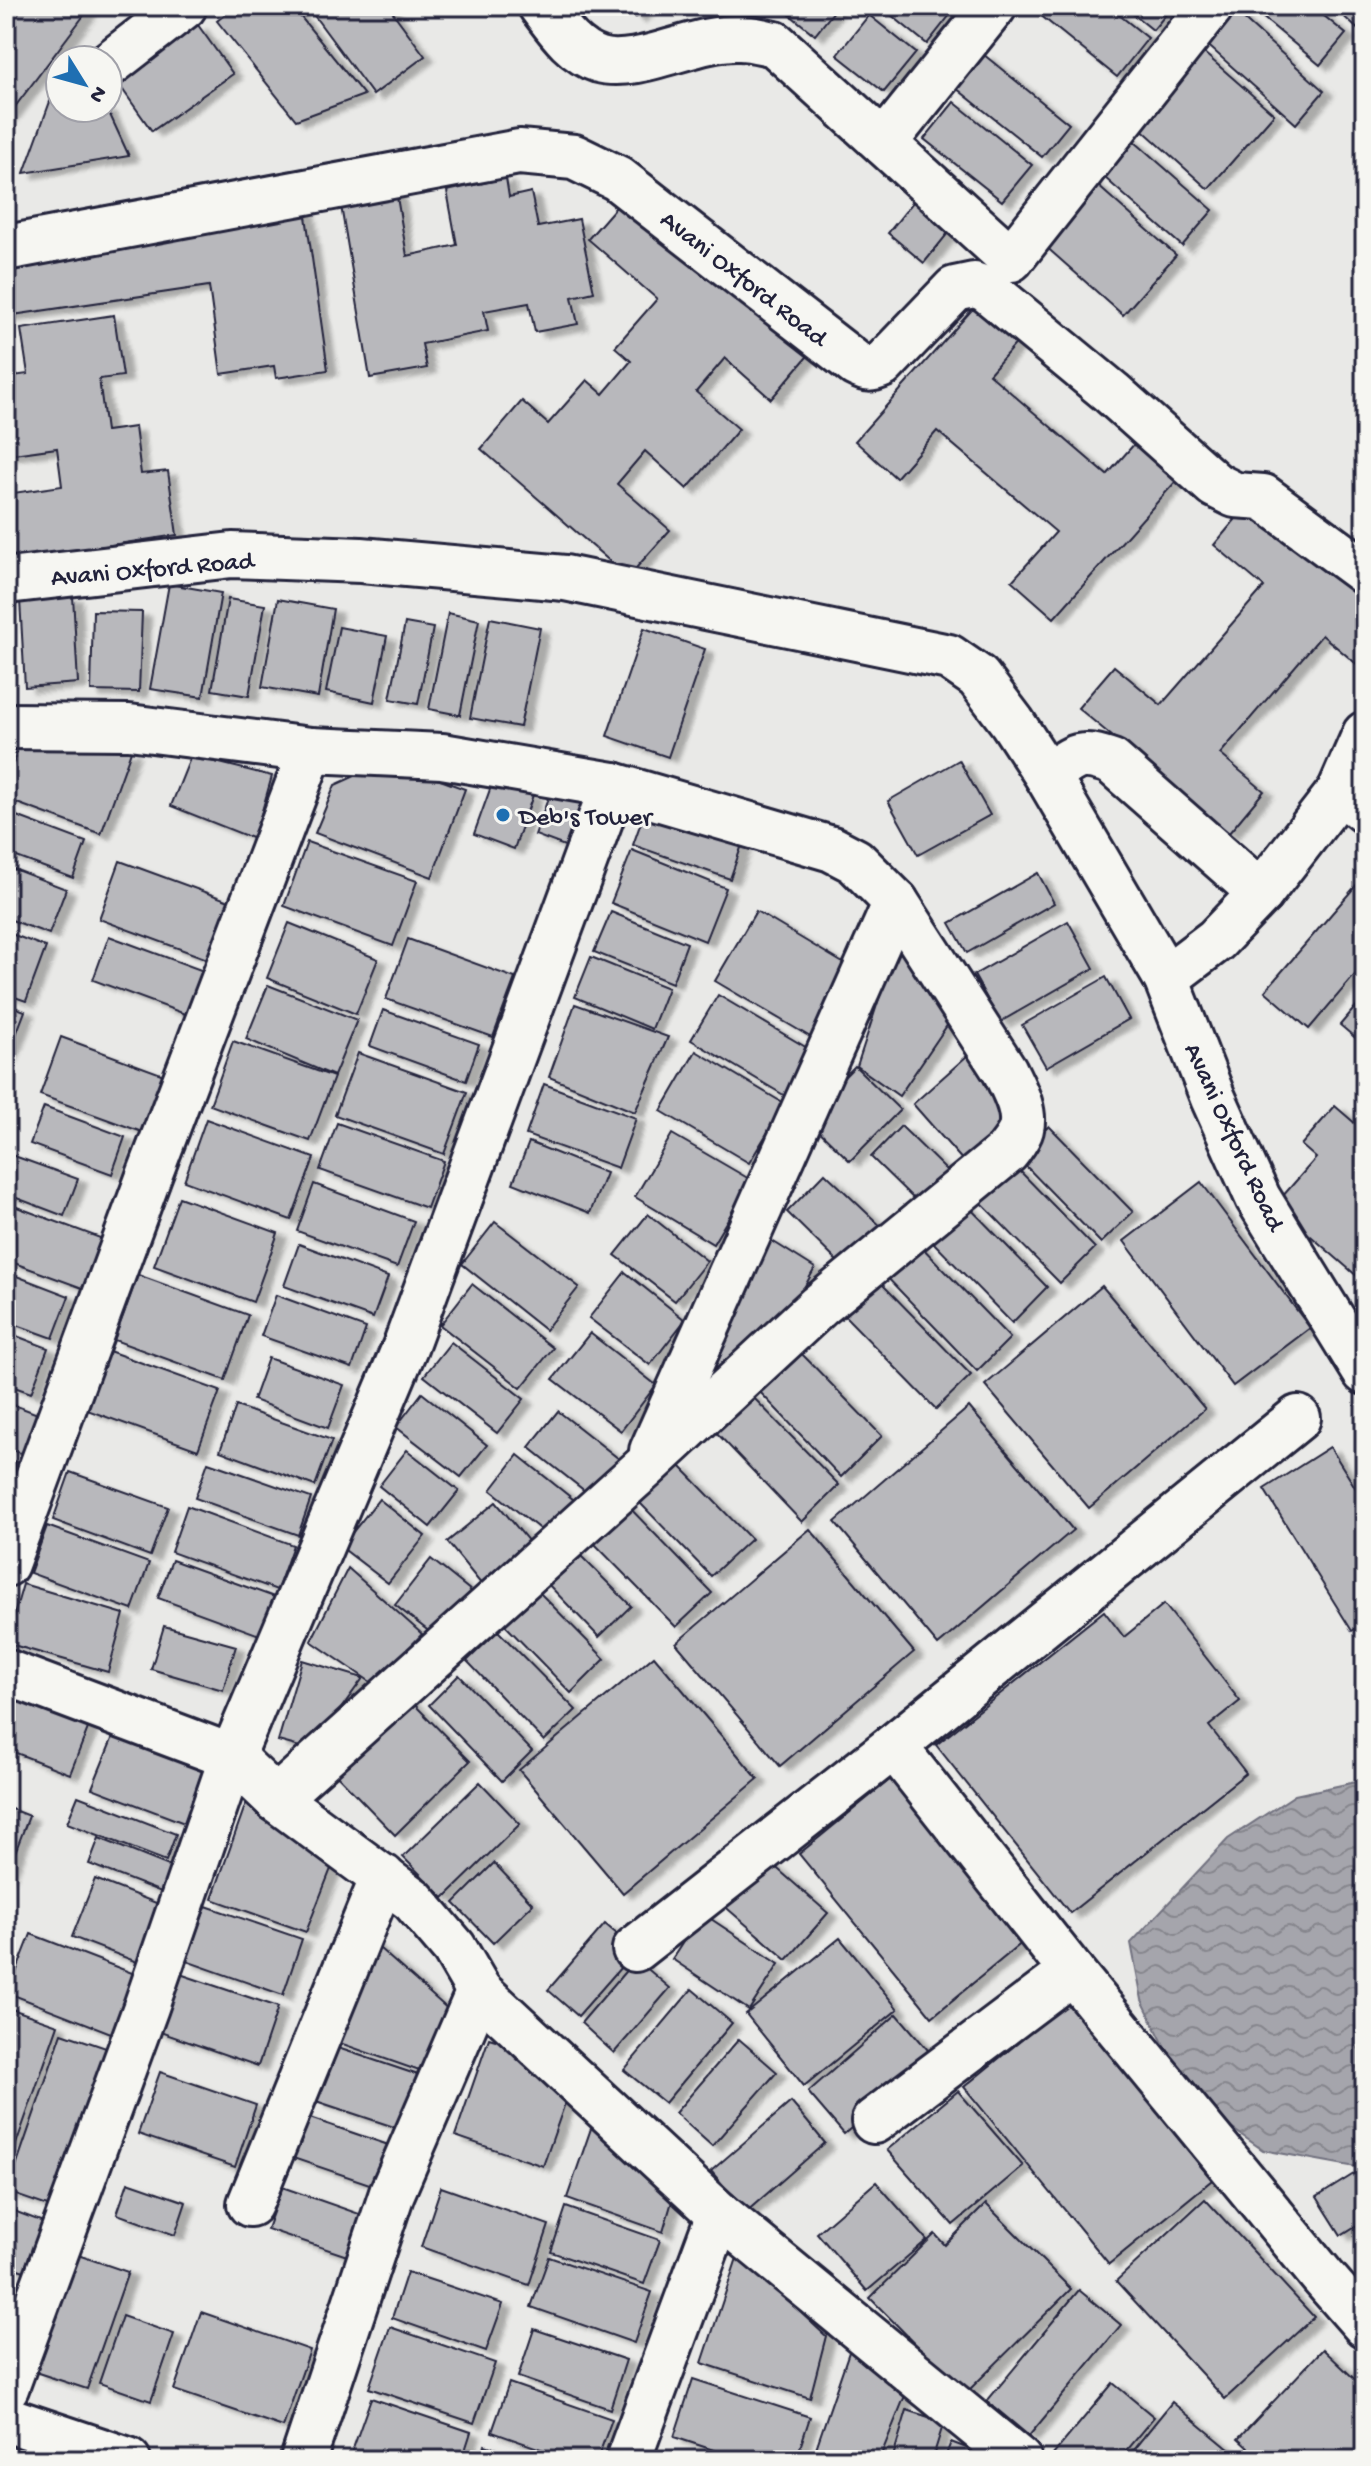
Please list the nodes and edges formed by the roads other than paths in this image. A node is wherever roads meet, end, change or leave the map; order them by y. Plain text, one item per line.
1 (184, 6) edge
2 (541, 6) edge
3 (994, 6) edge
4 (1211, 6) edge
5 (124, 53) edge
6 (884, 143) junction
7 (6, 248) edge
8 (1365, 572) edge
9 (6, 579) edge
10 (6, 726) edge
11 (1365, 734) edge
12 (311, 750) junction
13 (1048, 777) junction
14 (613, 785) junction
15 (1353, 801) edge
16 (1261, 893) junction
17 (896, 902) junction
18 (1166, 978) junction
19 (1365, 1372) edge
20 (1298, 1418) dead end
21 (644, 1468) junction
22 (6, 1564) edge
23 (6, 1672) edge
24 (894, 1746) junction
25 (232, 1757) junction
26 (276, 1799) junction
27 (383, 1877) junction
28 (635, 1949) dead end
29 (1072, 1972) junction
30 (479, 1991) junction
31 (874, 2121) dead end
32 (250, 2204) dead end
33 (719, 2214) junction
34 (1365, 2325) edge
35 (6, 2388) edge
36 (6, 2419) edge
37 (128, 2460) edge
38 (303, 2460) edge
39 (628, 2460) edge
40 (1019, 2460) edge

1 - 5 street
2 - 6 street
3 - 6 street
4 - 6 street
7 - 8 street, Avani Oxford Road
9 - 13 street, Avani Oxford Road
10 - 12 street
11 - 15 street
12 - 14 street
12 - 22 street
13 - 16 street
13 - 18 street, Avani Oxford Road
14 - 17 street
14 - 25 street
15 - 16 street
16 - 18 street
17 - 21 street
17 - 21 street
18 - 19 street, Avani Oxford Road
20 - 24 street
21 - 26 street
23 - 25 street
24 - 28 street
24 - 29 street
25 - 26 street
25 - 35 street
26 - 27 street
27 - 30 street
27 - 32 street
29 - 31 street
29 - 34 street
30 - 33 street
30 - 38 street
33 - 39 street
33 - 40 street
36 - 37 street

